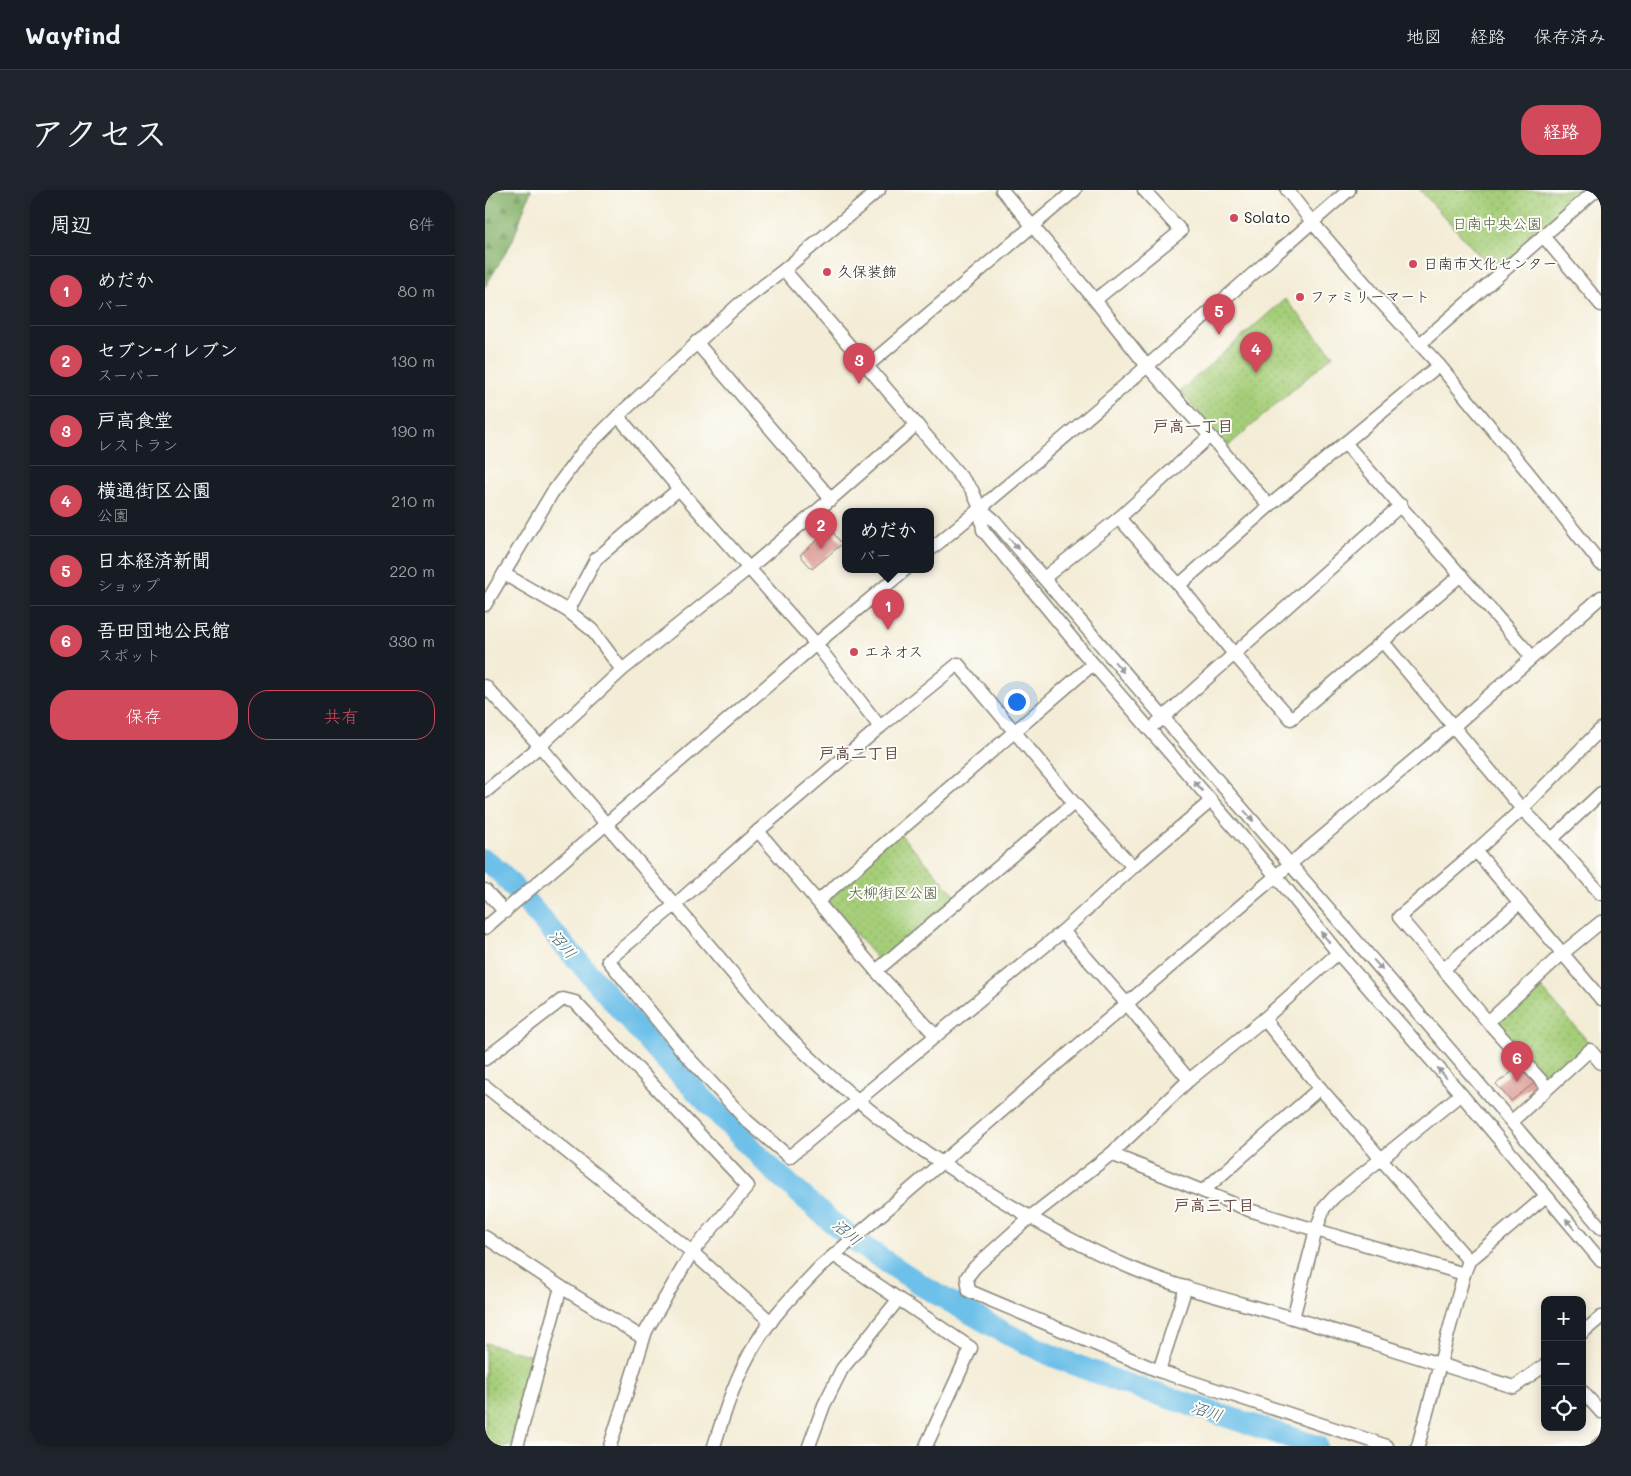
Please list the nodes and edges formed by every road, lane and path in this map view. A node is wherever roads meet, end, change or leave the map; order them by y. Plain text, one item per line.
1 (879, 190) edge
2 (1002, 190) edge
3 (1075, 190) edge
4 (1144, 190) edge
5 (1287, 190) edge
6 (1349, 190) edge
7 (1596, 190) edge
8 (1312, 222) junction
9 (1032, 226) junction
10 (1543, 236) junction
11 (783, 270) junction
12 (1095, 300) junction
13 (1601, 305) edge
14 (696, 342) junction
15 (1421, 344) junction
16 (1439, 365) junction
17 (867, 366) junction
18 (1147, 366) junction
19 (618, 416) junction
20 (917, 424) junction
21 (1210, 436) junction
22 (1345, 443) junction
23 (679, 489) junction
24 (831, 499) junction
25 (1401, 505) junction
26 (1269, 506) junction
27 (980, 508) junction
28 (1119, 518) junction
29 (934, 546) edge
30 (1601, 564) edge
31 (749, 568) junction
32 (902, 573) edge
33 (504, 574) junction
34 (1461, 575) junction
35 (1043, 578) junction
36 (1179, 585) junction
37 (1601, 597) edge
38 (485, 605) edge
39 (568, 611) junction
40 (1383, 642) junction
41 (815, 644) junction
42 (1234, 654) junction
43 (1532, 657) junction
44 (1093, 664) junction
45 (622, 670) junction
46 (485, 686) edge
47 (1163, 717) junction
48 (880, 727) junction
49 (1453, 727) junction
50 (1150, 730) junction
51 (1601, 730) edge
52 (1014, 731) junction
53 (540, 746) junction
54 (485, 792) edge
55 (1601, 793) edge
56 (1211, 801) junction
57 (1075, 803) junction
58 (1522, 809) junction
59 (607, 824) junction
60 (758, 831) junction
61 (1552, 839) junction
62 (1476, 852) junction
63 (1291, 863) junction
64 (1133, 867) junction
65 (1276, 876) junction
66 (485, 890) edge
67 (1601, 894) edge
68 (818, 901) junction
69 (1519, 903) junction
70 (676, 904) junction
71 (507, 909) junction
72 (1601, 922) edge
73 (485, 928) edge
74 (1063, 931) junction
75 (1338, 953) junction
76 (1563, 953) junction
77 (1445, 968) junction
78 (876, 971) junction
79 (1601, 999) edge
80 (1127, 1004) junction
81 (1264, 1019) junction
82 (1489, 1022) junction
83 (936, 1036) junction
84 (485, 1059) edge
85 (1601, 1063) edge
86 (1189, 1080) junction
87 (485, 1086) edge
88 (1320, 1088) junction
89 (1547, 1088) junction
90 (1461, 1094) junction
91 (858, 1100) junction
92 (1512, 1121) junction
93 (1111, 1154) junction
94 (1381, 1158) junction
95 (941, 1162) junction
96 (1203, 1191) junction
97 (1546, 1196) junction
98 (1029, 1218) junction
99 (1601, 1228) edge
100 (1316, 1230) junction
101 (485, 1237) edge
102 (692, 1252) junction
103 (835, 1256) junction
104 (1469, 1261) junction
105 (1601, 1261) edge
106 (1464, 1274) junction
107 (561, 1287) junction
108 (1186, 1287) junction
109 (898, 1300) junction
110 (1601, 1317) edge
111 (1293, 1318) junction
112 (771, 1322) junction
113 (1586, 1330) edge
114 (643, 1338) junction
115 (1441, 1365) junction
116 (1541, 1368) edge
117 (1159, 1371) junction
118 (1586, 1395) edge
119 (1601, 1412) edge
120 (1601, 1443) edge
121 (517, 1446) edge
122 (610, 1446) edge
123 (714, 1446) edge
124 (809, 1446) edge
125 (926, 1446) edge
126 (1387, 1446) edge
127 (1418, 1446) edge
128 (1598, 1446) edge

1 - 11 street
2 - 9 street
3 - 9 street
4 - 12 street
5 - 8 street
6 - 8 street
7 - 10 street
8 - 15 street
8 - 18 street
9 - 12 street
9 - 17 street
10 - 13 street
10 - 15 street
11 - 14 street
11 - 17 street
12 - 18 street
14 - 19 street
14 - 24 street
15 - 16 street
16 - 22 street
16 - 30 street
17 - 20 street
18 - 21 street
18 - 27 street
19 - 23 street
19 - 33 street
20 - 24 street
20 - 27 street
21 - 26 street
21 - 28 street
22 - 25 street
22 - 26 street
23 - 31 street
23 - 39 street
24 - 31 street
25 - 34 street
25 - 42 street
26 - 36 street
27 - 29 street
27 -> 35 street
27 - 44 street
28 - 35 street
28 - 36 street
31 - 41 street
31 - 45 street
32 - 41 street
33 - 38 street
33 - 39 street
34 - 40 street
34 - 43 street
35 -> 47 street
36 - 42 street
37 - 43 street
39 - 45 street
40 - 42 street
40 - 49 street
41 - 48 street
41 - 59 street
42 - 47 street
43 - 49 street
44 - 50 street
44 - 52 street
45 - 53 street
46 - 53 street
47 - 50 street
47 -> 63 street
48 - 52 street
48 - 60 street
49 - 58 street
49 - 63 street
56 -> 50 street
51 - 58 street
52 - 57 street
52 - 68 street
53 - 54 street
53 - 59 street
55 - 61 street
56 - 64 street
56 - 65 street
57 - 64 street
57 - 78 street
58 - 61 street
58 - 62 street
59 - 70 street
59 - 71 street
60 - 68 street
60 - 70 street
61 - 67 street
62 - 69 street
62 - 77 street
63 - 65 street
63 -> 92 street
64 - 74 street
75 -> 65 street
65 - 80 street
66 - 71 street
68 - 78 street
69 - 76 street
69 - 77 street
70 - 91 street
70 - 91 street
71 - 73 street
72 - 76 street
74 - 80 street
74 - 83 street
75 - 81 street
90 -> 75 street
76 - 79 street
76 - 82 street
77 - 82 street
78 - 83 street
80 - 86 street
80 - 95 street
81 - 86 street
81 - 88 street
82 - 89 street
83 - 91 street
84 - 102 street
85 - 89 street
86 - 93 street
87 - 102 street
88 - 94 street
88 - 96 street
89 - 92 street
90 - 94 street
90 - 97 street
91 - 95 street
92 - 99 street
93 - 96 street
93 - 98 street
94 - 100 street
94 - 104 street
95 - 98 street
95 - 103 street
96 - 100 street
97 - 104 street
105 -> 97 street
98 - 108 street
98 - 117 street
100 - 106 street
100 - 111 street
101 - 107 street
102 - 112 street
102 - 114 street
103 - 109 street
103 - 112 street
104 - 106 street
106 - 115 street
107 - 114 street
107 - 121 street
108 - 111 street
108 - 117 street
109 - 124 street
109 - 125 street
110 - 113 street
111 - 115 street
112 - 123 street
114 - 122 street
115 - 116 street
115 - 127 street
117 - 126 street
118 - 119 street
120 - 128 street

